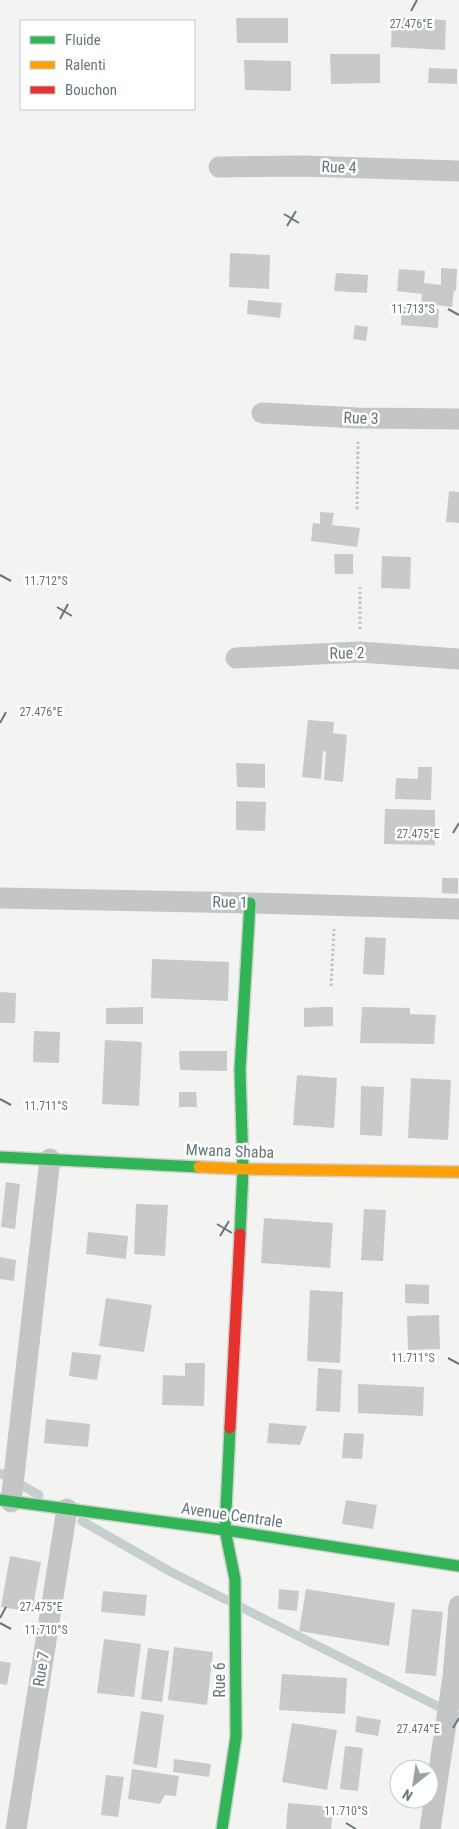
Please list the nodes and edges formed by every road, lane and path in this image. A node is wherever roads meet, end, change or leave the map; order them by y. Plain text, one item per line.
1 (219, 167) dead end
2 (459, 171) edge
3 (262, 413) dead end
4 (358, 418) junction
5 (459, 419) edge
6 (357, 509) dead end
7 (360, 588) dead end
8 (360, 652) junction
9 (236, 658) dead end
10 (459, 659) edge
11 (0, 898) edge
12 (250, 903) junction
13 (335, 906) junction
14 (459, 909) edge
15 (332, 986) dead end
16 (0, 1156) edge
17 (50, 1159) junction
18 (243, 1169) junction
19 (459, 1172) edge
20 (6, 1501) edge
21 (67, 1509) junction
22 (225, 1530) junction
23 (459, 1566) edge
24 (459, 1606) edge
25 (16, 1829) edge
26 (222, 1829) edge
27 (430, 1829) edge

1 - 2 street, Rue 4
3 - 4 street, Rue 3
4 - 5 street, Rue 3
4 - 6 path
7 - 8 path
8 - 9 street, Rue 2
8 - 10 street, Rue 2
11 - 12 street, Rue 1
12 - 13 street, Rue 1
12 - 18 street, Rue 6
13 - 14 street, Rue 1
13 - 15 path
16 - 17 street, Mwana Shaba
17 - 18 street, Mwana Shaba
17 - 20 street
18 - 19 street, Mwana Shaba
18 - 22 street, Rue 6
20 - 21 street, Avenue Centrale
21 - 22 street, Avenue Centrale
21 - 25 street, Rue 7
22 - 23 street, Avenue Centrale
22 - 26 street, Rue 6
24 - 27 street

